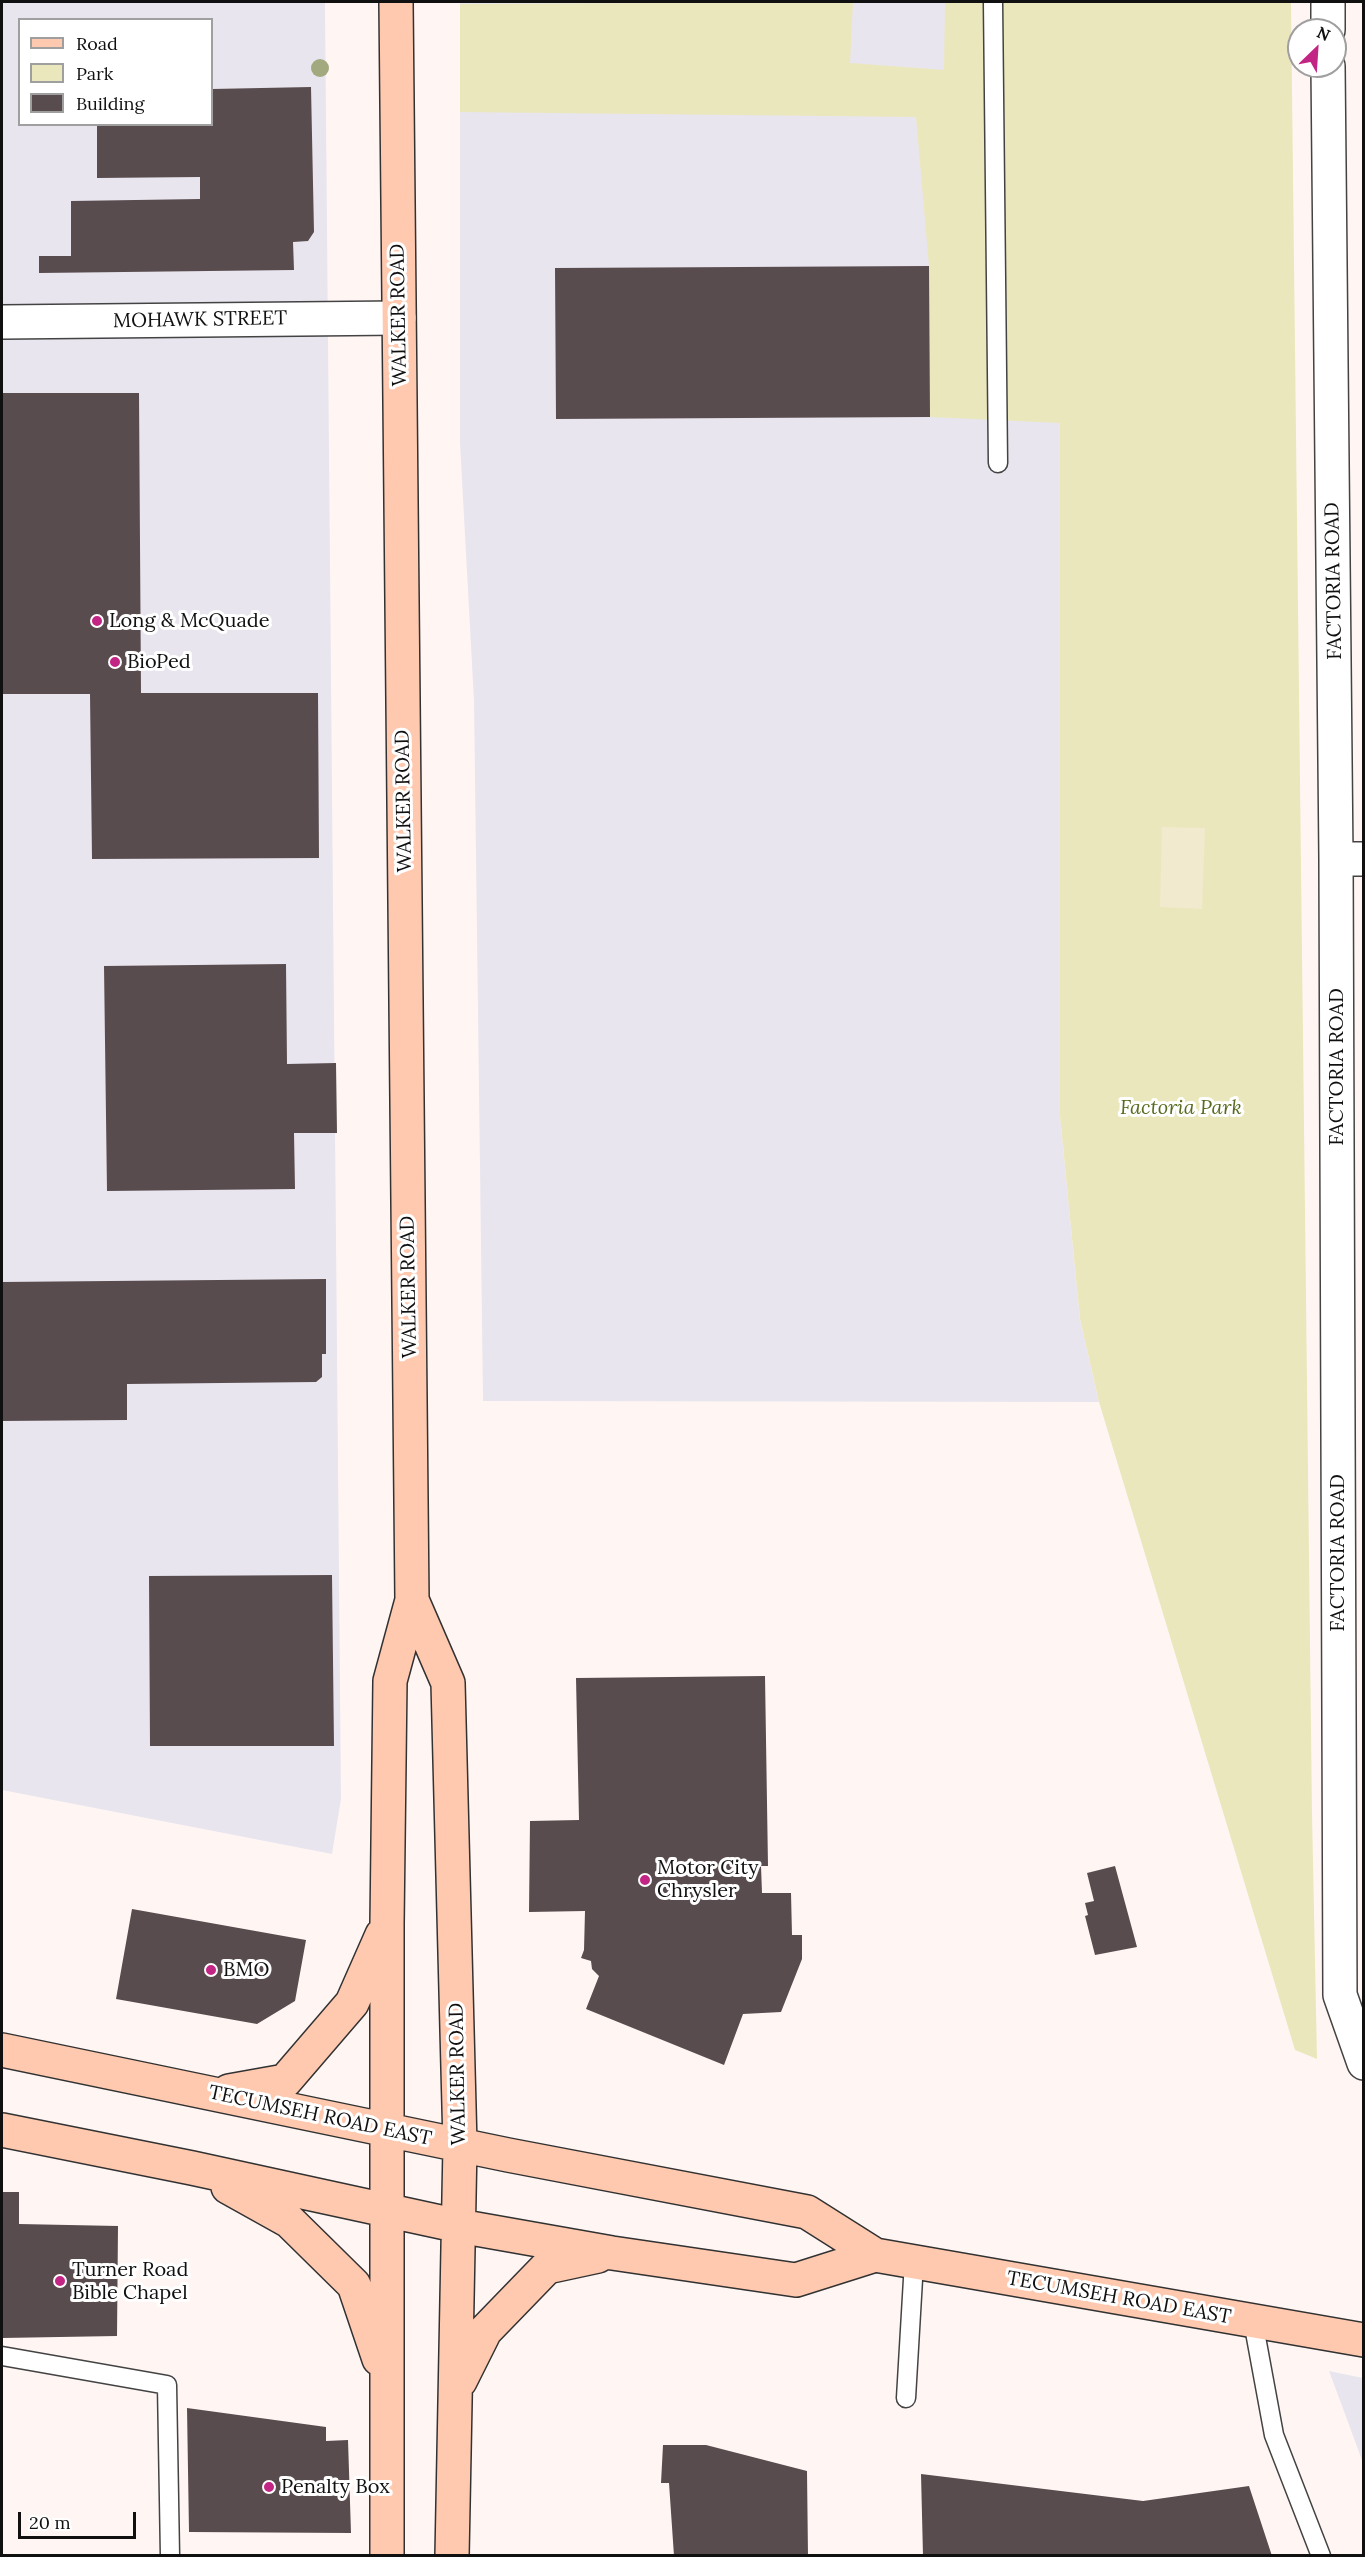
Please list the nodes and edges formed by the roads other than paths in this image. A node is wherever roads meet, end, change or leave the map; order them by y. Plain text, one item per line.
1 (396, 2) edge
2 (993, 2) edge
3 (1328, 2) edge
4 (1328, 18) edge
5 (1328, 78) edge
6 (399, 318) junction
7 (2, 322) edge
8 (998, 463) dead end
9 (1350, 859) edge
10 (412, 1600) junction
11 (387, 1924) junction
12 (2, 2050) edge
13 (1364, 2063) edge
14 (216, 2094) junction
15 (2, 2130) edge
16 (388, 2130) junction
17 (460, 2145) junction
18 (192, 2168) junction
19 (389, 2212) junction
20 (459, 2226) junction
21 (612, 2253) junction
22 (875, 2256) junction
23 (914, 2262) junction
24 (1253, 2321) junction
25 (1364, 2340) edge
26 (2, 2356) edge
27 (387, 2383) junction
28 (456, 2389) junction
29 (906, 2398) dead end
30 (170, 2556) edge
31 (387, 2556) edge
32 (452, 2556) edge
33 (1321, 2556) edge

1 - 6 main road, WALKER ROAD
2 - 8 lane
3 - 4 street
5 - 9 street, FACTORIA ROAD
6 - 7 street, MOHAWK STREET
6 - 10 main road, WALKER ROAD
9 - 13 street, FACTORIA ROAD
10 - 11 main road, WALKER ROAD
10 - 17 main road, WALKER ROAD
11 - 14 main road
11 - 16 main road, WALKER ROAD
12 - 14 main road, TECUMSEH ROAD EAST
14 - 16 main road, TECUMSEH ROAD EAST
15 - 18 main road, TECUMSEH ROAD EAST
16 - 17 main road, TECUMSEH ROAD EAST
16 - 19 main road, WALKER ROAD
17 - 20 main road, WALKER ROAD
17 - 22 main road, TECUMSEH ROAD EAST
18 - 19 main road, TECUMSEH ROAD EAST
18 - 27 main road
19 - 20 main road, TECUMSEH ROAD EAST
19 - 27 main road, WALKER ROAD
20 - 21 main road, TECUMSEH ROAD EAST
20 - 28 main road, WALKER ROAD
21 - 22 main road, TECUMSEH ROAD EAST
21 - 28 main road
22 - 23 main road, TECUMSEH ROAD EAST
23 - 24 main road, TECUMSEH ROAD EAST
23 - 29 lane
24 - 25 main road, TECUMSEH ROAD EAST
24 - 33 lane
26 - 30 lane
27 - 31 main road, WALKER ROAD
28 - 32 main road, WALKER ROAD

